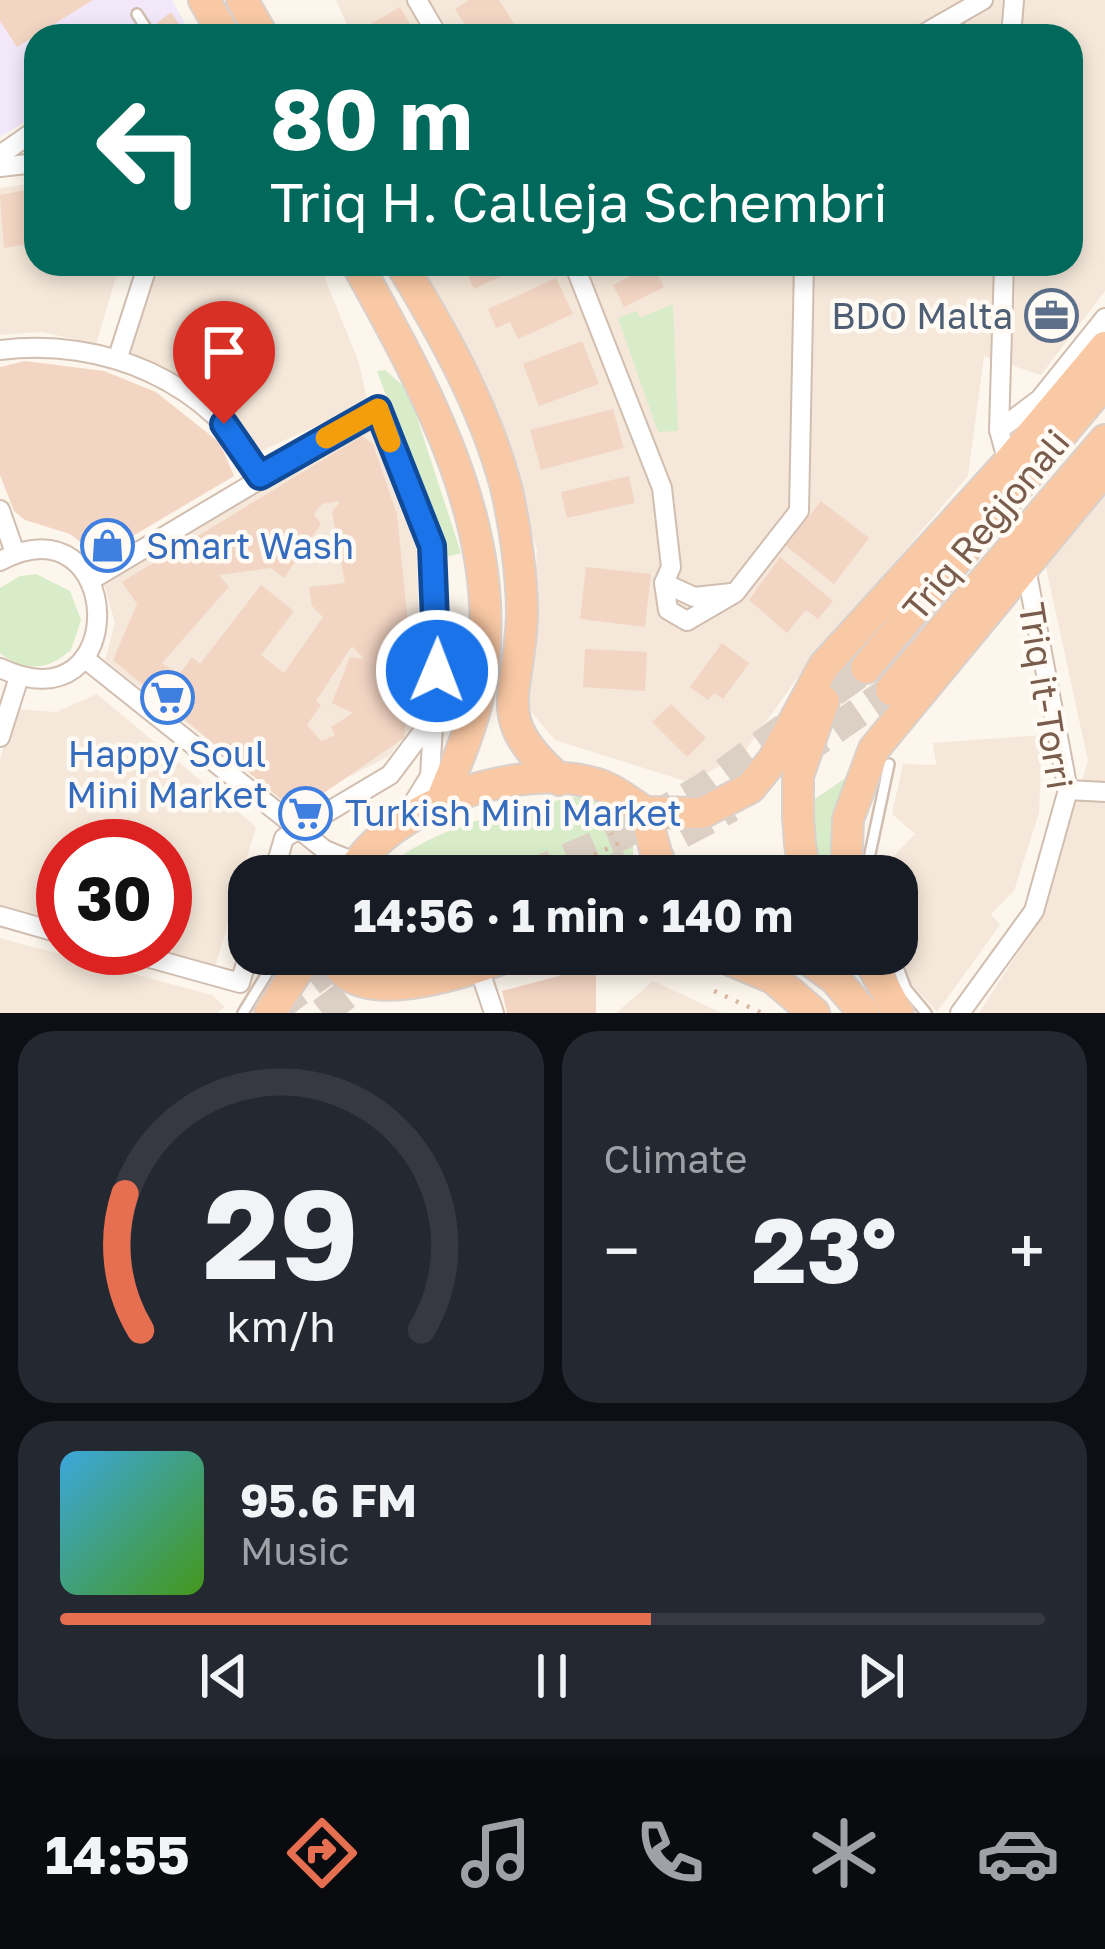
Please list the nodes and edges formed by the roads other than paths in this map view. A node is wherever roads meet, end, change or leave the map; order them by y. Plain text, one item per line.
1 (983, 0) edge
2 (137, 14) dead end
3 (143, 24) edge
4 (941, 24) edge
5 (144, 276) edge
6 (364, 276) edge
7 (408, 276) edge
8 (579, 276) edge
9 (804, 276) edge
10 (1004, 276) edge
11 (1105, 318) edge
12 (1105, 346) edge
13 (0, 350) edge
14 (118, 357) junction
15 (1105, 382) edge
16 (999, 430) junction
17 (1105, 440) edge
18 (1008, 463) junction
19 (1105, 469) edge
20 (260, 476) junction
21 (0, 510) edge
22 (7, 557) edge
23 (1026, 568) junction
24 (91, 580) junction
25 (853, 635) junction
26 (84, 658) junction
27 (0, 668) edge
28 (866, 668) tunnel mouth
29 (19, 677) junction
30 (891, 690) tunnel mouth
31 (434, 714) junction
32 (0, 737) edge
33 (889, 764) dead end
34 (560, 779) junction
35 (1068, 790) junction
36 (1105, 792) edge
37 (442, 800) junction
38 (646, 812) junction
39 (400, 826) junction
40 (300, 830) junction
41 (279, 855) edge
42 (331, 855) edge
43 (369, 855) edge
44 (659, 855) edge
45 (803, 855) edge
46 (847, 855) edge
47 (870, 855) edge
48 (0, 916) edge
49 (36, 926) edge
50 (192, 970) edge
51 (242, 975) edge
52 (266, 975) edge
53 (294, 975) edge
54 (347, 975) edge
55 (459, 975) edge
56 (481, 975) edge
57 (766, 975) edge
58 (830, 975) edge
59 (877, 975) edge
60 (900, 975) edge
61 (378, 997) junction
62 (243, 1013) edge
63 (270, 1013) edge
64 (349, 1013) edge
65 (494, 1013) edge
66 (814, 1013) edge
67 (864, 1013) edge
68 (898, 1013) edge
69 (926, 1013) edge
70 (960, 1013) edge

1 - 4 street
2 - 3 lane
5 - 14 street
6 - 37 highway
7 - 34 highway
8 - 9 street
10 - 16 street
11 - 16 street
12 - 18 highway
13 - 14 street
14 - 20 street
15 - 28 highway, Triq Reġjonali
16 - 18 street
17 - 30 highway, Triq Reġjonali
18 - 25 highway
19 - 23 highway
20 - 24 street
20 - 31 street
21 - 22 street
22 - 24 street
23 - 35 street, Triq it-Torri
23 - 46 highway
24 - 26 street
25 - 38 highway
25 - 45 highway
26 - 29 street
26 - 40 street
27 - 29 street
29 - 32 street
31 - 39 street
31 - 40 street
33 - 47 lane
34 - 37 highway
34 - 38 highway
35 - 36 street
35 - 70 street, Triq it-Torri
37 - 39 highway
38 - 44 highway
39 - 43 highway
40 - 41 street
40 - 42 street
48 - 49 street
50 - 51 street
52 - 62 lane
53 - 63 highway
54 - 61 highway
55 - 61 highway
56 - 65 street
57 - 66 highway
58 - 67 highway
59 - 68 highway
60 - 69 lane
61 - 64 highway

